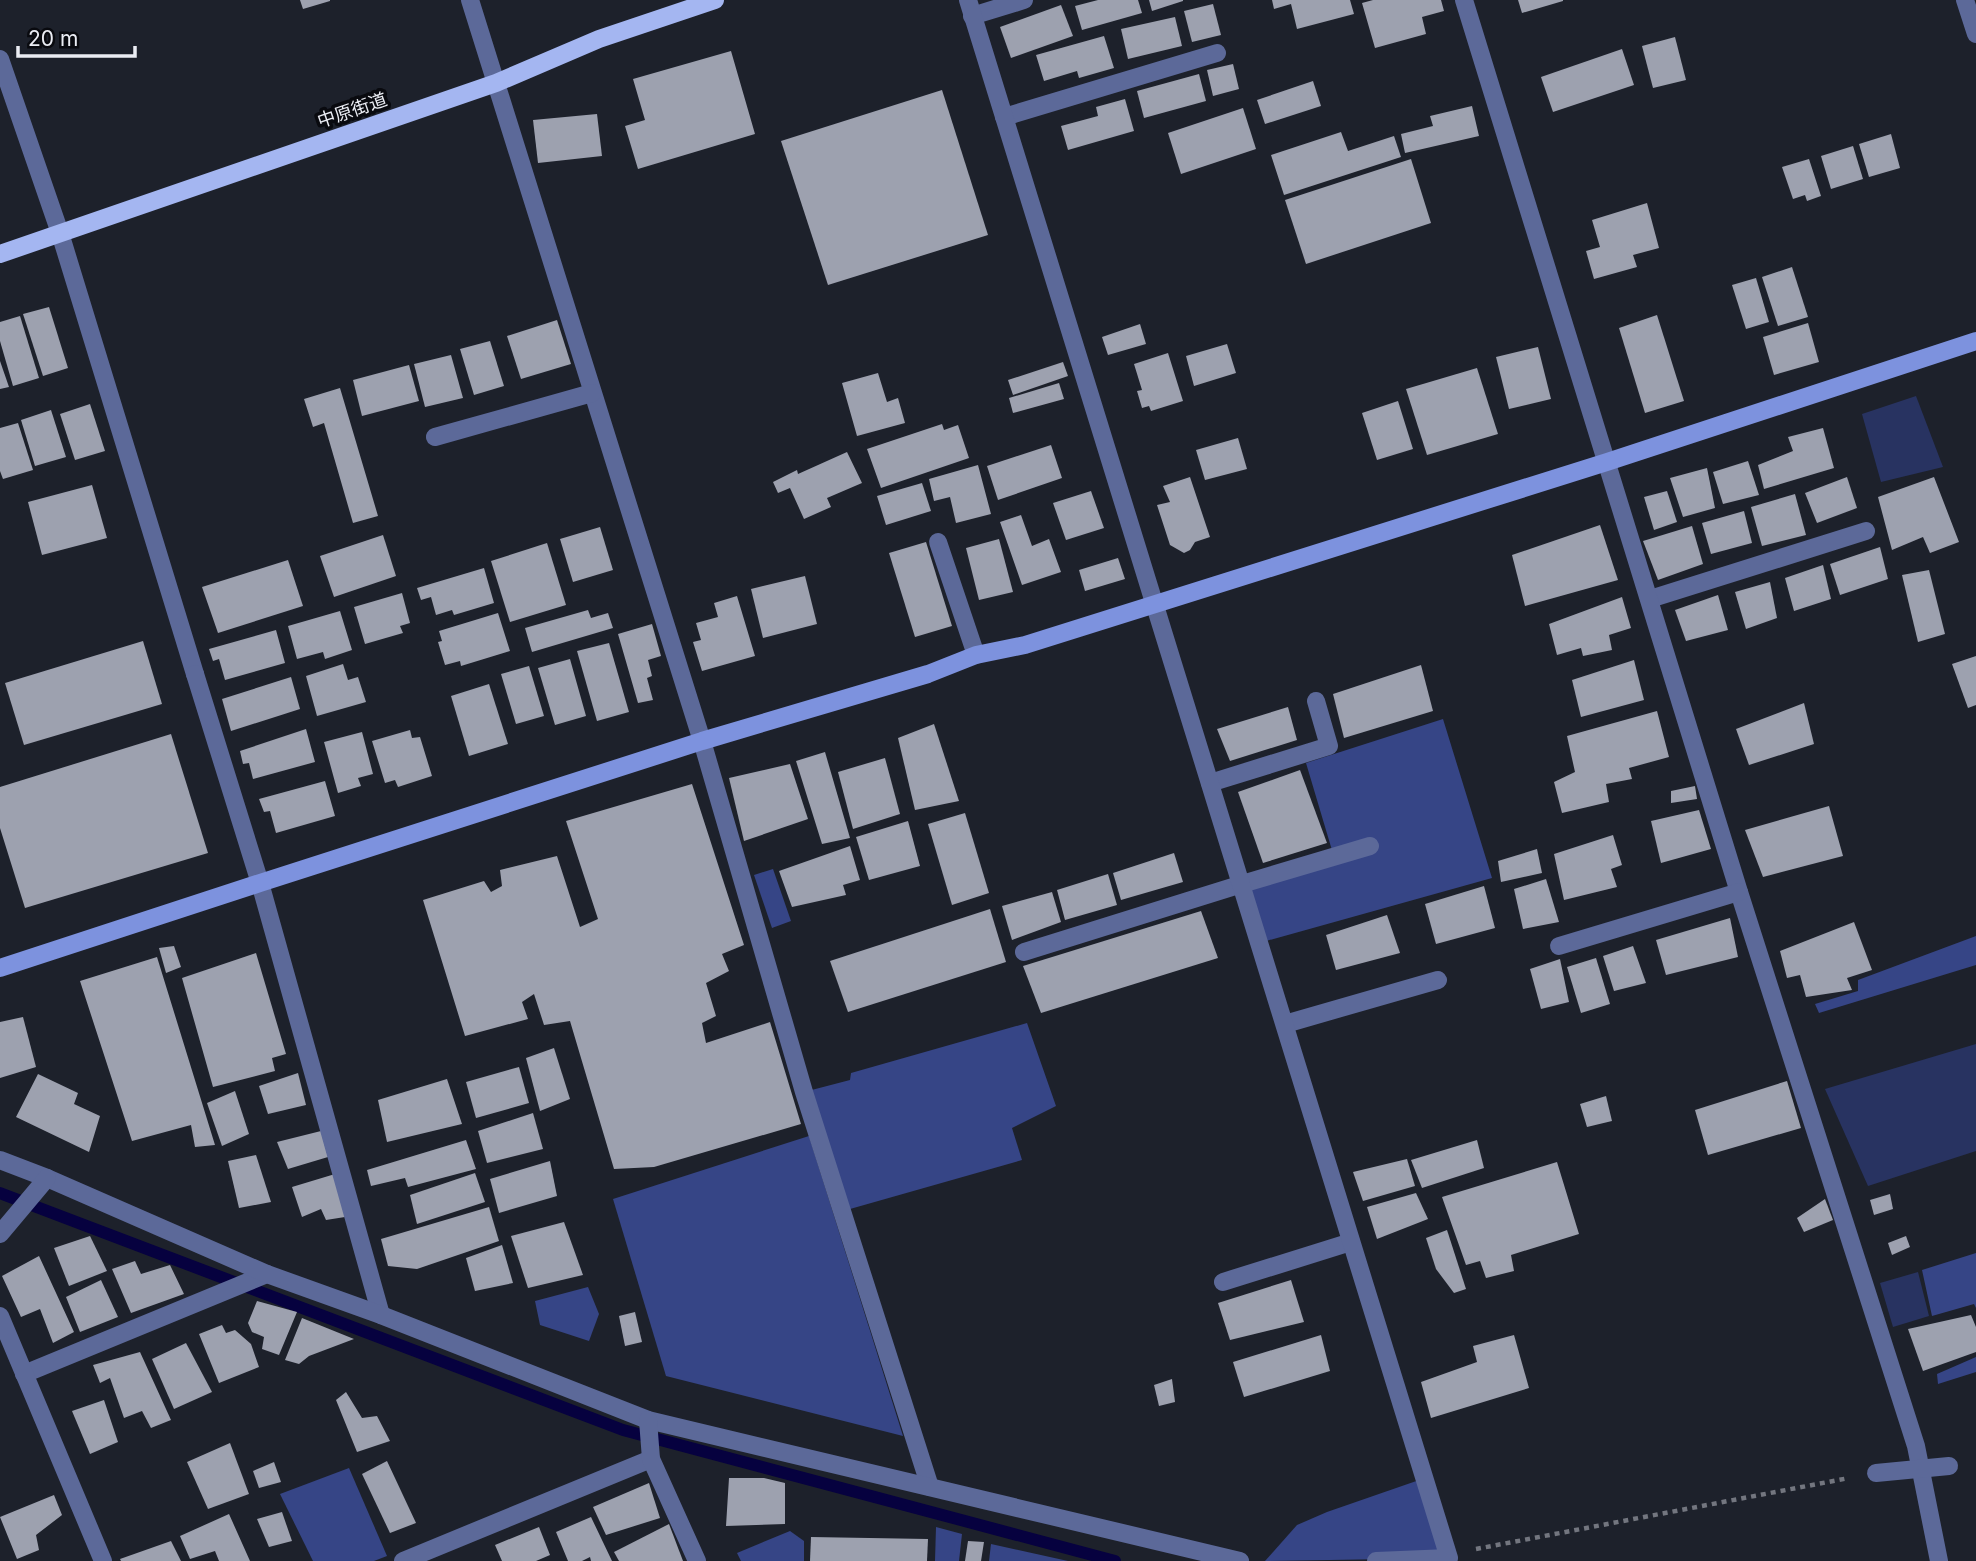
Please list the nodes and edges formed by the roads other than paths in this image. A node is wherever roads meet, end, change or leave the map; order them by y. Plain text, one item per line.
1 (470, 0) edge
2 (715, 0) edge
3 (1024, 0) edge
4 (1464, 0) edge
5 (1965, 0) edge
6 (970, 8) edge
7 (1976, 34) edge
8 (1217, 53) dead end
9 (0, 60) edge
10 (496, 83) junction
11 (1004, 117) junction
12 (60, 233) junction
13 (0, 254) edge
14 (1976, 341) edge
15 (592, 393) junction
16 (435, 437) dead end
17 (1608, 462) junction
18 (1866, 531) dead end
19 (938, 542) dead end
20 (1650, 599) junction
21 (1155, 605) junction
22 (976, 655) junction
23 (1316, 701) dead end
24 (702, 741) junction
25 (1210, 783) junction
26 (1370, 846) dead end
27 (260, 883) junction
28 (1242, 884) junction
29 (1740, 892) junction
30 (1559, 946) dead end
31 (1024, 952) dead end
32 (0, 968) edge
33 (1438, 980) dead end
34 (1285, 1024) junction
35 (0, 1144) edge
36 (8, 1163) edge
37 (45, 1180) junction
38 (4, 1229) edge
39 (1351, 1242) junction
40 (265, 1275) junction
41 (1223, 1282) dead end
42 (381, 1315) junction
43 (0, 1316) edge
44 (24, 1374) junction
45 (648, 1421) junction
46 (651, 1457) junction
47 (1949, 1466) dead end
48 (1875, 1473) road end
49 (1921, 1476) junction
50 (930, 1487) junction
51 (103, 1561) edge
52 (403, 1561) edge
53 (696, 1561) edge
54 (1240, 1561) edge
55 (1376, 1561) edge
56 (1939, 1561) edge

1 - 10 street
2 - 10 main road, 中原街道
3 - 6 street
4 - 17 street
5 - 7 street
6 - 11 street
8 - 11 street
9 - 12 street
10 - 12 main road, 中原街道
10 - 15 street
11 - 21 street
12 - 13 main road, 中原街道
12 - 27 street
14 - 17 street
15 - 16 street
15 - 24 street
17 - 20 street
17 - 21 street
18 - 20 street
19 - 22 street
20 - 29 street
21 - 22 street
21 - 25 street
22 - 24 street
23 - 25 street
24 - 27 street
24 - 50 street
25 - 28 street
26 - 28 street
27 - 32 street
27 - 42 street
28 - 31 street
28 - 34 street
29 - 30 street
29 - 49 street
33 - 34 street
34 - 39 street
35 - 36 street
36 - 37 street
37 - 38 street
37 - 40 street
39 - 41 street
39 - 55 street
40 - 42 street
40 - 44 street
42 - 45 street
43 - 44 street
44 - 51 street
45 - 46 street
45 - 50 street
46 - 52 street
46 - 53 street
47 - 49 street
48 - 49 street
49 - 56 street
50 - 54 street

